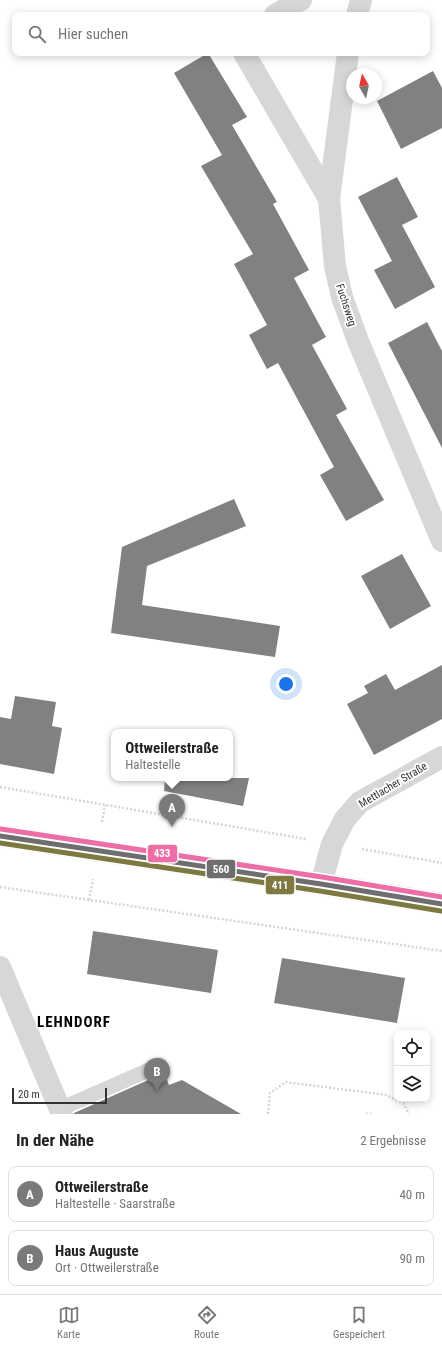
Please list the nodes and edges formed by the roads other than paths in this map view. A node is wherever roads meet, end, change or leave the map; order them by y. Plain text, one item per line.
1 (301, 0) edge
2 (361, 0) edge
3 (280, 12) edge
4 (358, 12) edge
5 (246, 56) edge
6 (348, 56) edge
7 (329, 199) junction
8 (442, 541) edge
9 (442, 757) edge
10 (0, 836) edge
11 (321, 884) junction
12 (442, 904) edge
13 (2, 977) edge
14 (160, 1065) dead end
15 (61, 1111) edge

1 - 3 street
2 - 4 street
5 - 7 street
6 - 7 street, Fuchsweg
7 - 8 street, Fuchsweg
9 - 11 street, Mettlacher Straße
10 - 11 street
11 - 12 street
13 - 15 street
14 - 15 lane

